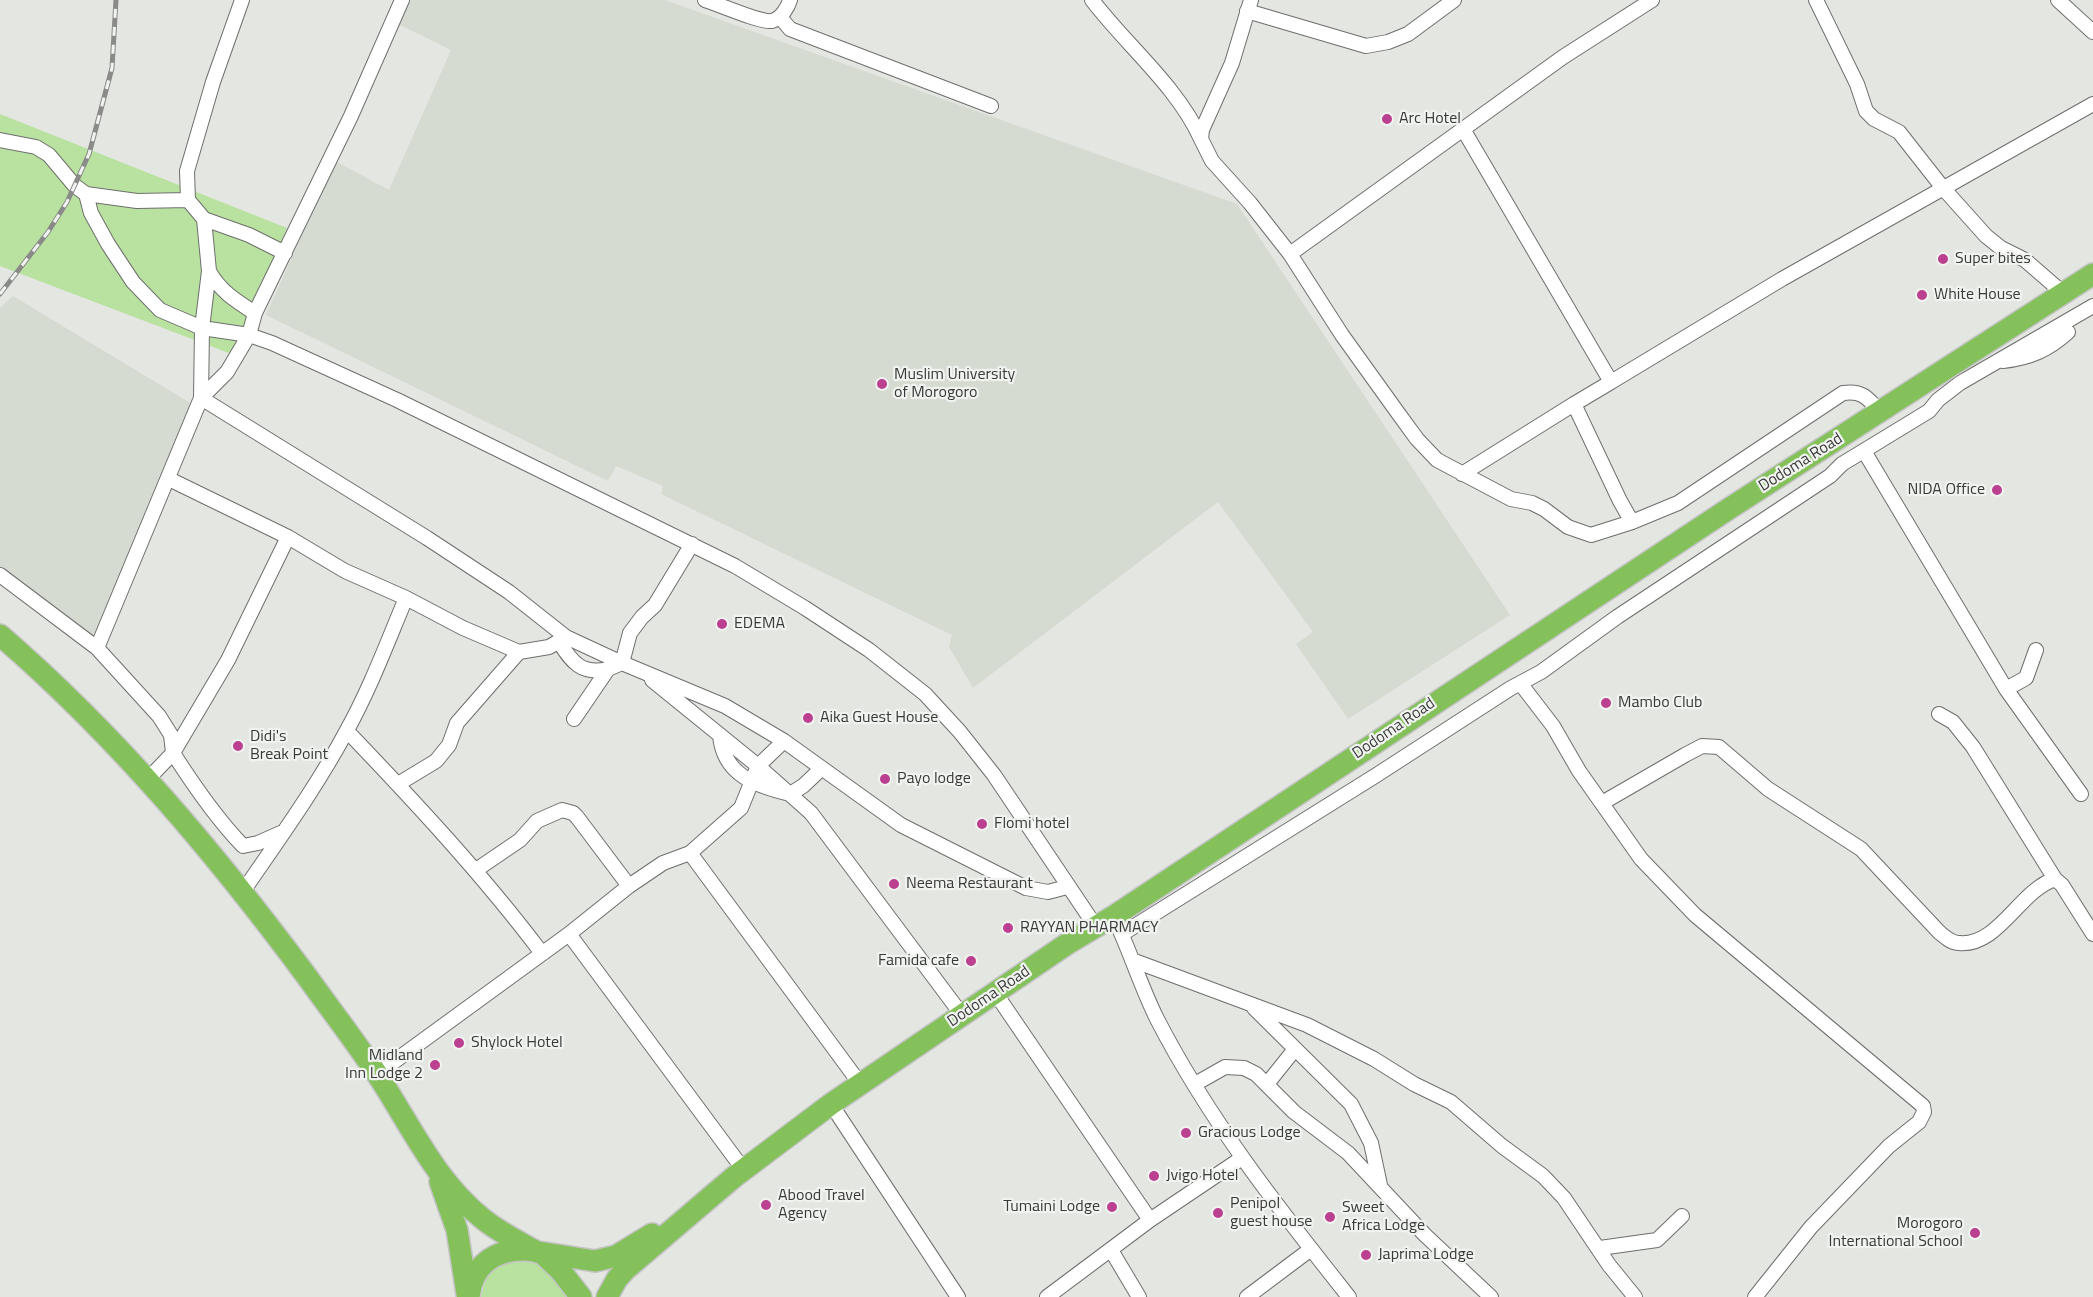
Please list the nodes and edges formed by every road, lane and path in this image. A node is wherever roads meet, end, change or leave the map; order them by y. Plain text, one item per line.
1 (242, 0) edge
2 (402, 0) edge
3 (705, 0) edge
4 (790, 0) edge
5 (1092, 0) edge
6 (1454, 0) edge
7 (1652, 0) edge
8 (1816, 0) edge
9 (2058, 0) edge
10 (1249, 6) edge
11 (780, 17) junction
12 (2093, 32) edge
13 (2093, 105) edge
14 (991, 106) dead end
15 (1463, 129) junction
16 (1201, 139) junction
17 (0, 140) edge
18 (1943, 188) junction
19 (86, 194) junction
20 (188, 200) junction
21 (204, 219) junction
22 (285, 253) junction
23 (1290, 254) junction
24 (209, 270) junction
25 (2093, 274) edge
26 (2063, 293) junction
27 (2093, 306) edge
28 (255, 313) junction
29 (202, 328) junction
30 (2068, 332) dead end
31 (249, 335) junction
32 (1995, 362) junction
33 (1611, 382) junction
34 (201, 398) junction
35 (1574, 404) junction
36 (1880, 412) junction
37 (1864, 451) junction
38 (1462, 474) junction
39 (169, 479) junction
40 (1632, 522) junction
41 (288, 537) junction
42 (692, 544) junction
43 (0, 575) edge
44 (406, 598) junction
45 (0, 635) edge
46 (563, 640) junction
47 (97, 648) junction
48 (2036, 650) dead end
49 (519, 652) junction
50 (622, 663) junction
51 (608, 669) junction
52 (638, 670) junction
53 (1521, 683) junction
54 (2006, 689) junction
55 (1940, 714) dead end
56 (574, 719) dead end
57 (347, 731) junction
58 (720, 735) junction
59 (784, 741) junction
60 (173, 753) junction
61 (758, 766) junction
62 (822, 768) junction
63 (148, 779) junction
64 (752, 783) junction
65 (398, 784) junction
66 (790, 794) junction
67 (2081, 794) dead end
68 (1602, 803) junction
69 (283, 832) junction
70 (690, 853) junction
71 (476, 870) junction
72 (2055, 879) junction
73 (629, 886) junction
74 (1067, 887) junction
75 (242, 893) junction
76 (1118, 925) junction
77 (1096, 927) junction
78 (569, 933) junction
79 (2093, 934) edge
80 (541, 952) junction
81 (1132, 960) junction
82 (996, 994) junction
83 (1248, 1002) junction
84 (962, 1016) junction
85 (1295, 1049) junction
86 (377, 1074) junction
87 (1195, 1084) junction
88 (1267, 1084) junction
89 (861, 1085) junction
90 (831, 1104) junction
91 (1242, 1158) junction
92 (433, 1165) junction
93 (743, 1169) junction
94 (1381, 1190) junction
95 (706, 1200) junction
96 (1682, 1216) dead end
97 (1150, 1220) junction
98 (1600, 1248) junction
99 (1311, 1249) junction
100 (1111, 1250) junction
101 (540, 1253) junction
102 (468, 1297) edge
103 (581, 1297) edge
104 (606, 1297) edge
105 (958, 1297) edge
106 (1047, 1297) edge
107 (1138, 1297) edge
108 (1247, 1297) edge
109 (1349, 1297) edge
110 (1491, 1297) edge
111 (1635, 1297) edge
112 (1755, 1297) edge

1 - 20 street
2 - 22 street
3 - 11 street
4 - 11 street
5 - 16 street
6 - 10 street
7 - 15 street
8 - 18 street
9 - 12 street
10 - 16 street
11 - 14 street
13 - 18 street
15 - 23 street
15 - 33 street
16 - 23 street
17 - 19 street
18 - 26 street
18 - 33 street
19 - 20 street
19 - 29 street
20 - 21 street
21 - 22 street
21 - 24 street
22 - 28 street
23 - 38 street
24 - 28 street
24 - 29 street
25 - 26 highway, Dodoma Road
26 - 36 highway, Dodoma Road
27 - 32 street
28 - 31 street
29 - 31 street
29 - 34 street
30 - 32 street
31 - 34 street
31 - 42 street
32 - 37 street
33 - 35 street
34 - 39 street
34 - 46 street
35 - 38 street
35 - 40 street
36 - 40 street
36 - 76 highway, Dodoma Road
37 - 53 street
37 - 54 street
38 - 40 street
39 - 41 street
39 - 47 street
41 - 44 street
41 - 60 street
42 - 50 street
42 - 74 street
43 - 47 street
44 - 49 street
44 - 57 street
45 - 63 highway
46 - 49 street
46 - 50 street
46 - 51 street
47 - 60 street
48 - 54 street
49 - 65 street
50 - 51 street
50 - 52 street
51 - 56 street
52 - 58 street
52 - 59 street
53 - 68 street
53 - 76 street
54 - 67 street
55 - 72 street
57 - 65 street
57 - 69 street
58 - 61 street
58 - 64 street
59 - 61 street
59 - 62 street
60 - 63 street
60 - 69 street
61 - 64 street
61 - 66 street
62 - 66 street
62 - 74 street
63 - 75 highway
64 - 66 street
64 - 70 street
65 - 71 street
66 - 84 street
68 - 72 street
68 - 112 street
69 - 75 street
70 - 73 street
70 - 89 street
71 - 73 street
71 - 80 street
72 - 79 street
73 - 78 street
74 - 77 street
75 - 86 highway
76 - 77 highway, Dodoma Road
76 - 81 street
77 - 82 highway, Dodoma Road
78 - 80 street
78 - 93 street
80 - 86 street
81 - 83 street
81 - 87 street
82 - 84 highway, Dodoma Road
82 - 97 street
83 - 85 street
83 - 98 street
84 - 89 highway, Dodoma Road
85 - 88 street
85 - 94 street
86 - 92 highway
87 - 88 street
87 - 91 street
88 - 94 street
89 - 90 highway, Dodoma Road
90 - 93 highway, Dodoma Road
90 - 105 street
91 - 97 street
91 - 99 street
92 - 101 highway
92 - 102 highway
93 - 95 highway, Dodoma Road
94 - 110 street
95 - 101 highway, Dodoma Road
95 - 104 highway, Dodoma Road
96 - 98 street
97 - 100 street
98 - 111 street
99 - 108 street
99 - 109 street
100 - 106 street
100 - 107 street
101 - 102 highway, Dodoma Road
101 - 103 highway

